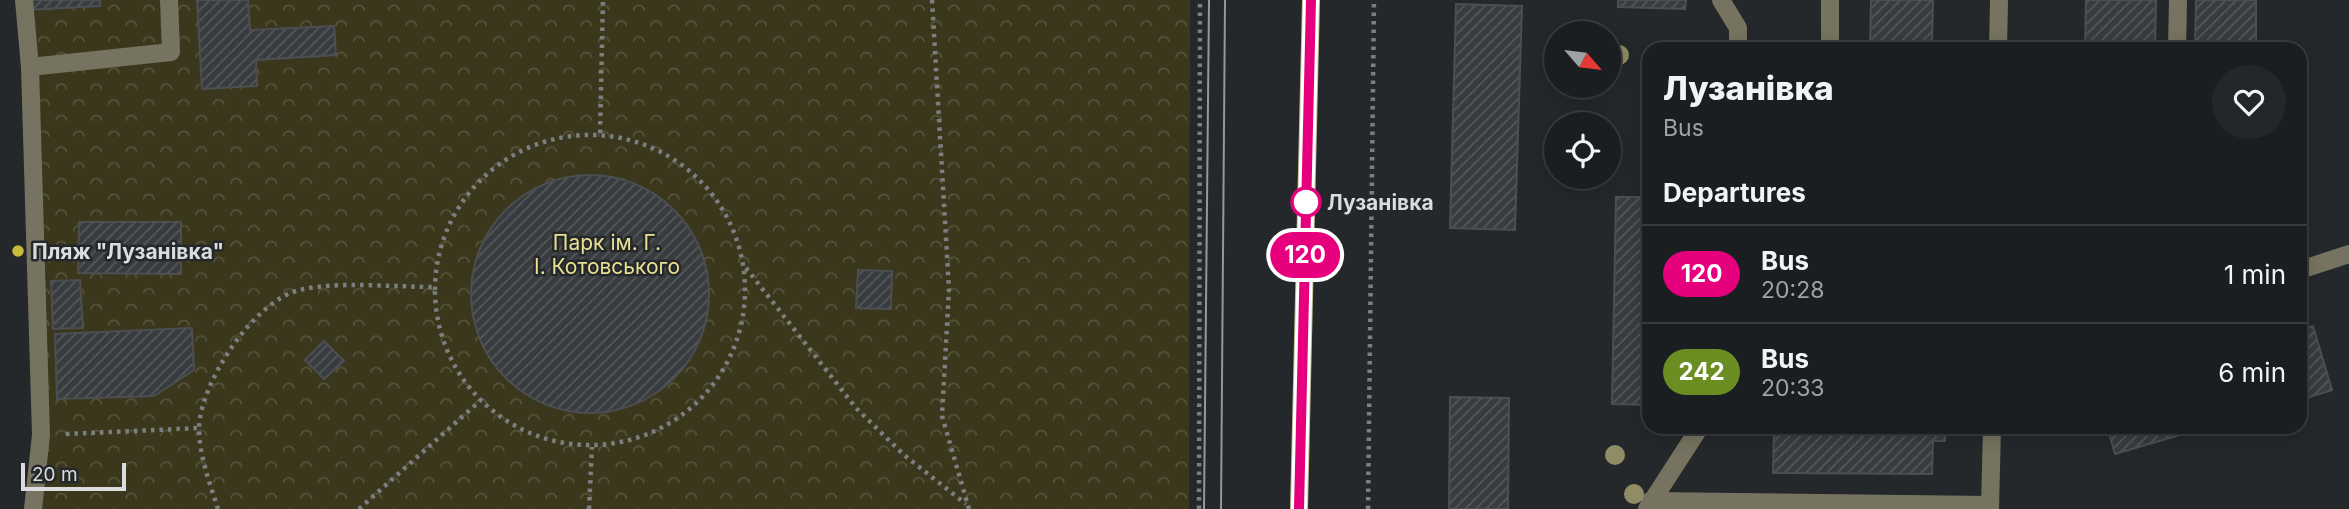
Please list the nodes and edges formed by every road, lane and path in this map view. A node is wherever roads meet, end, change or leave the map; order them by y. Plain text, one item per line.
1 (24, 0) edge
2 (169, 0) edge
3 (603, 0) edge
4 (932, 0) edge
5 (1200, 0) edge
6 (1311, 0) edge
7 (1374, 0) edge
8 (1721, 0) edge
9 (1830, 0) edge
10 (1999, 0) edge
11 (2178, 0) edge
12 (1738, 42) edge
13 (1830, 42) edge
14 (1998, 42) edge
15 (2177, 42) edge
16 (30, 67) junction
17 (600, 133) junction
18 (2349, 254) edge
19 (745, 267) junction
20 (2307, 268) edge
21 (434, 287) junction
22 (481, 400) junction
23 (199, 428) junction
24 (1695, 434) edge
25 (1992, 434) edge
26 (41, 435) junction
27 (593, 447) junction
28 (1649, 505) edge
29 (1814, 506) edge
30 (968, 507) edge
31 (1990, 507) edge
32 (33, 509) edge
33 (218, 509) edge
34 (359, 509) edge
35 (589, 509) edge
36 (1199, 509) edge
37 (1299, 509) edge
38 (1368, 509) edge

1 - 16 street
2 - 16 street
3 - 17 path
4 - 30 path
5 - 36 path
6 - 37 main road
7 - 38 path
8 - 12 street
9 - 13 street
10 - 14 street
11 - 15 street
16 - 26 street
17 - 19 path
17 - 21 path
18 - 20 street
19 - 27 path
19 - 30 path
21 - 22 path
21 - 23 path
22 - 27 path
22 - 34 path
23 - 26 path
23 - 33 path
24 - 28 street
25 - 31 street
26 - 32 street
27 - 35 path
28 - 29 street
29 - 31 street

